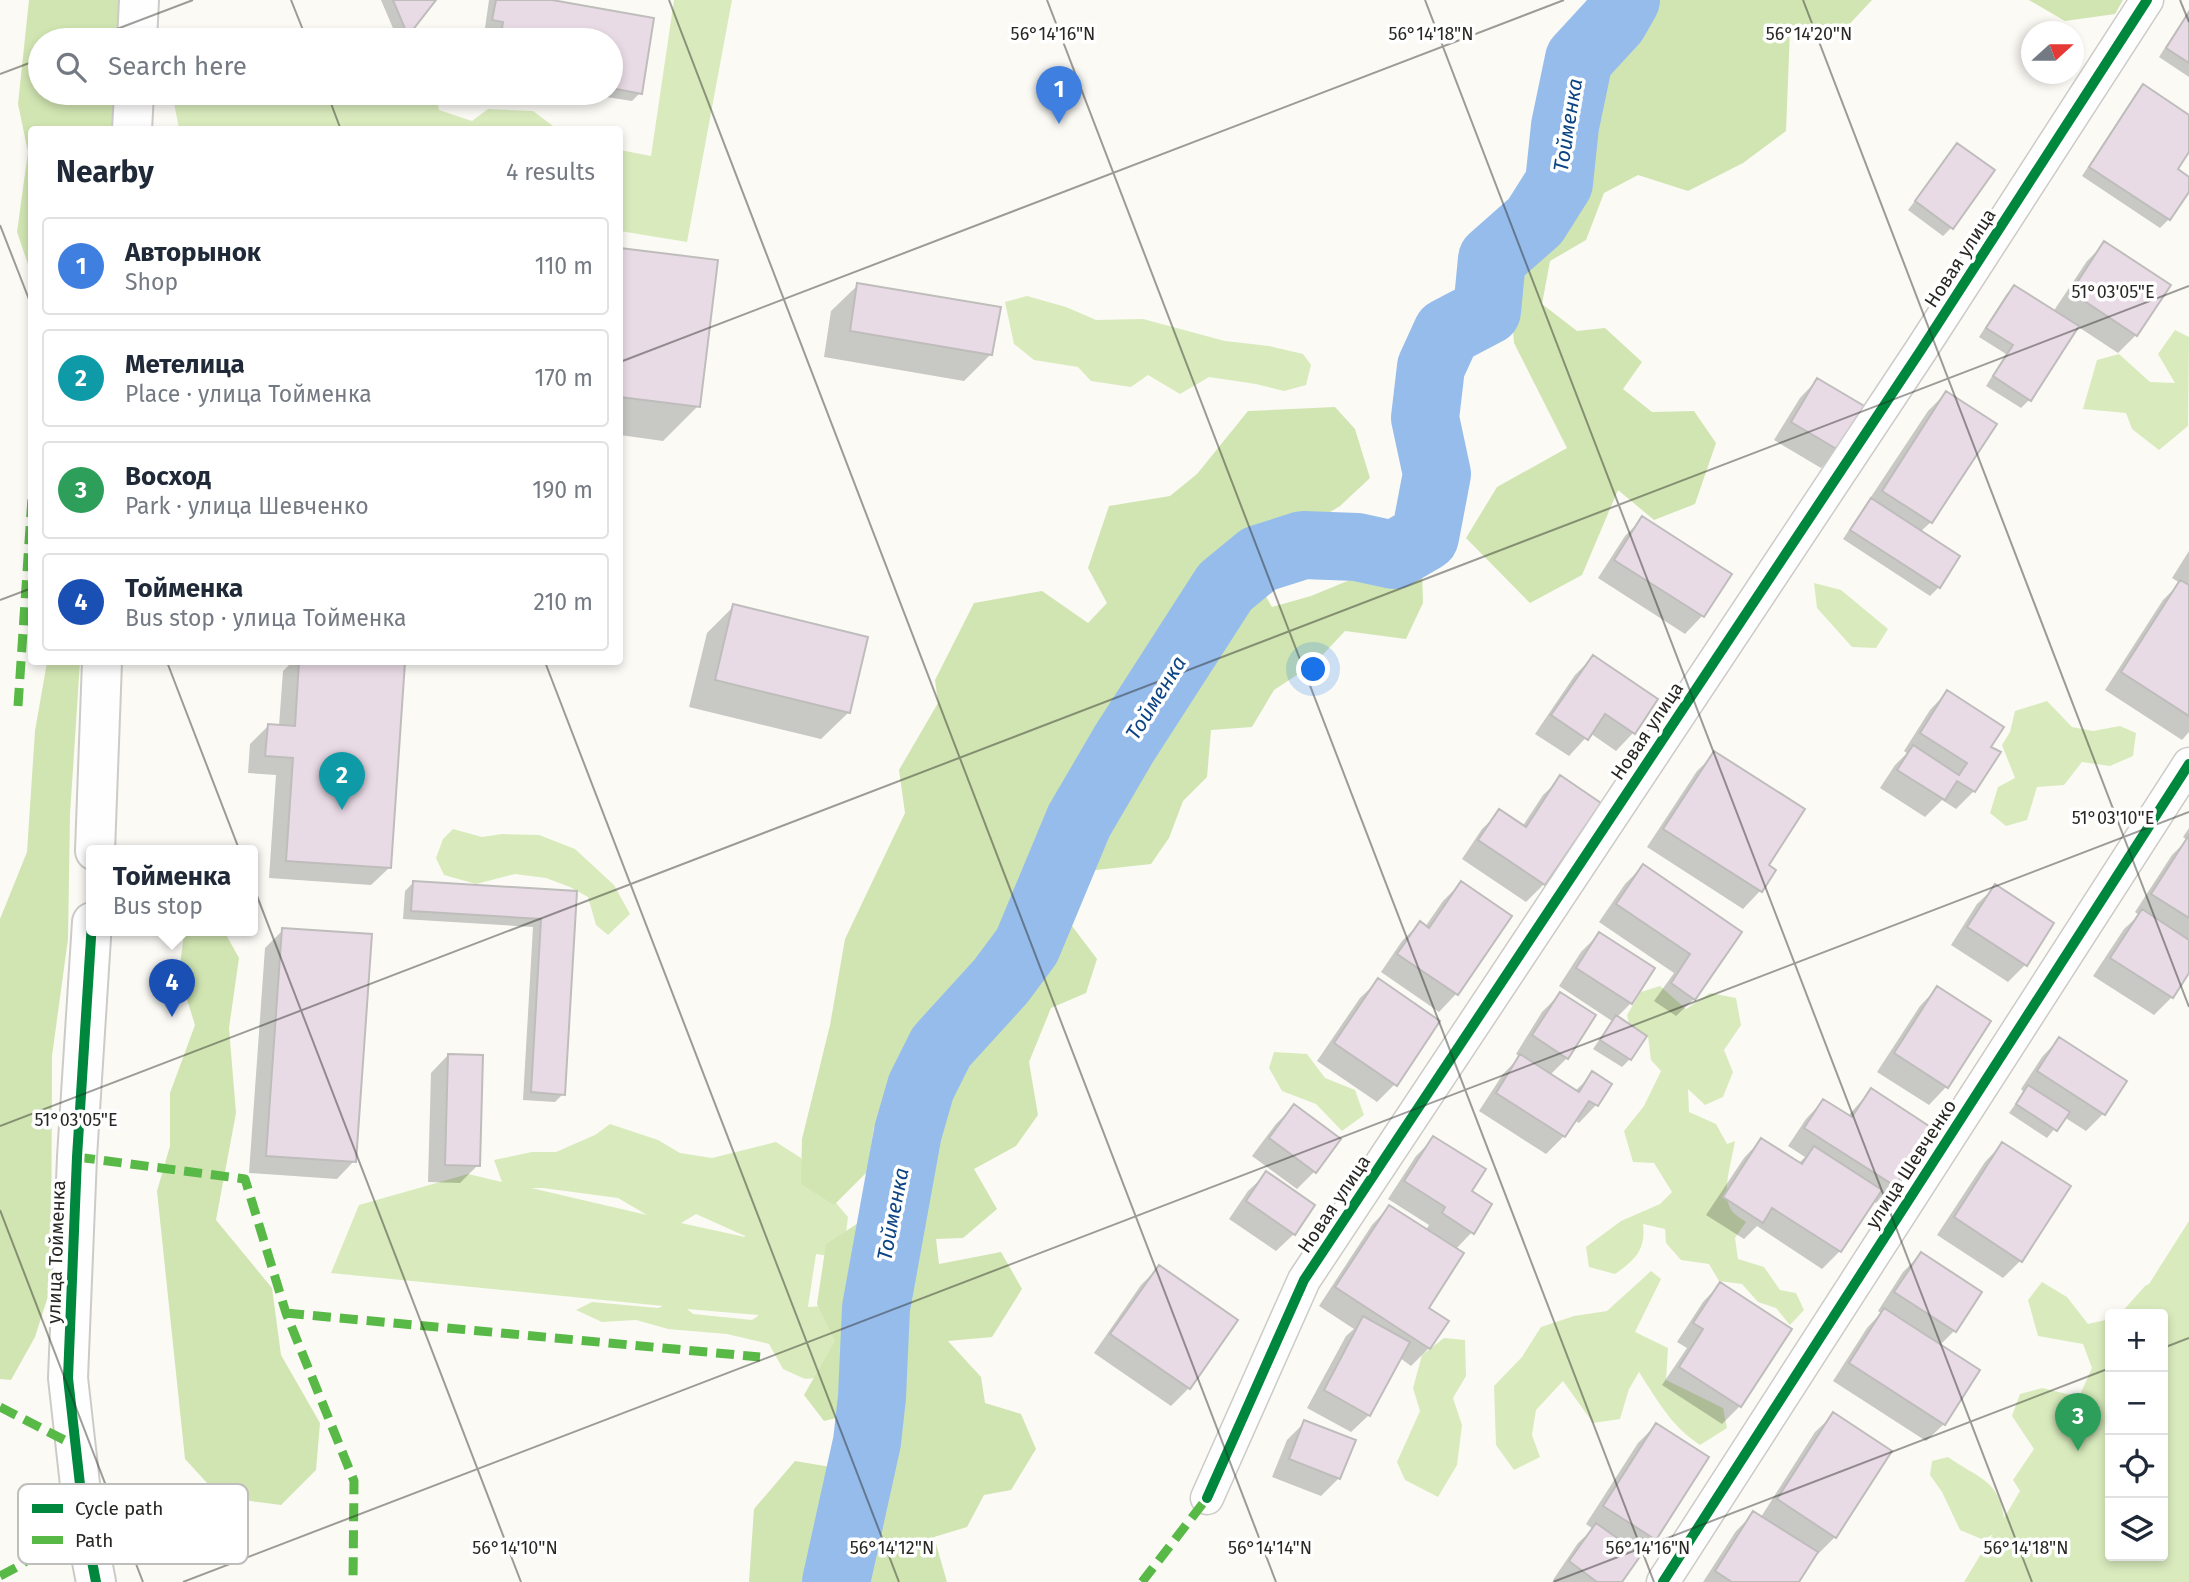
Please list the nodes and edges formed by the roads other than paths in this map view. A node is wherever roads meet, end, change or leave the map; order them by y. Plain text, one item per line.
1 (139, 0) edge
2 (2147, 0) edge
3 (138, 28) edge
4 (133, 105) edge
5 (132, 126) edge
6 (102, 665) edge
7 (2189, 764) edge
8 (95, 845) edge
9 (91, 936) edge
10 (80, 1484) edge
11 (1207, 1498) dead end
12 (93, 1564) edge
13 (96, 1582) edge
14 (1663, 1582) edge

1 - 3 street
2 - 11 street, Новая улица
4 - 5 street
6 - 8 street
7 - 14 street, улица Шевченко
9 - 10 street, улица Тойменка
12 - 13 street, улица Тойменка

